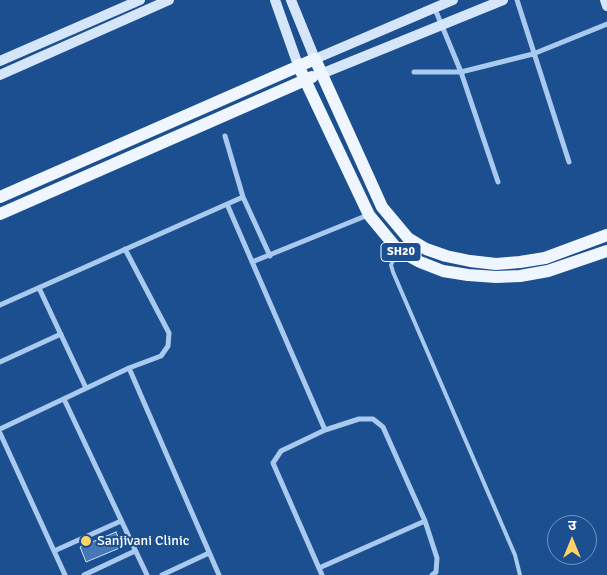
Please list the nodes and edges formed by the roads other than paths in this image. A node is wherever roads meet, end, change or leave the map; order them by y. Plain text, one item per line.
1 (140, 0) edge
2 (169, 0) edge
3 (275, 0) edge
4 (292, 0) edge
5 (453, 0) edge
6 (503, 0) edge
7 (517, 0) edge
8 (605, 0) edge
9 (607, 6) edge
10 (435, 9) junction
11 (607, 24) edge
12 (442, 25) junction
13 (533, 54) junction
14 (315, 59) junction
15 (0, 61) edge
16 (298, 65) junction
17 (414, 72) dead end
18 (461, 72) junction
19 (321, 74) junction
20 (0, 75) edge
21 (305, 80) junction
22 (225, 136) dead end
23 (569, 162) dead end
24 (498, 182) dead end
25 (0, 197) edge
26 (243, 197) junction
27 (227, 204) junction
28 (0, 214) edge
29 (369, 215) junction
30 (607, 235) edge
31 (125, 249) junction
32 (398, 250) junction
33 (607, 251) edge
34 (270, 256) junction
35 (252, 262) junction
36 (39, 288) junction
37 (0, 305) edge
38 (61, 334) junction
39 (0, 362) edge
40 (129, 368) junction
41 (86, 388) junction
42 (64, 399) junction
43 (0, 429) edge
44 (325, 430) junction
45 (0, 433) edge
46 (121, 522) junction
47 (426, 522) junction
48 (54, 551) junction
49 (135, 551) junction
50 (209, 553) junction
51 (319, 568) junction
52 (65, 575) edge
53 (84, 575) edge
54 (147, 575) edge
55 (162, 575) edge
56 (219, 575) edge
57 (322, 575) edge
58 (432, 575) edge
59 (520, 575) edge

1 - 15 street
2 - 20 street
3 - 16 street
4 - 14 street
5 - 10 street
6 - 12 street
7 - 13 street
8 - 9 street
10 - 12 street
10 - 14 street
11 - 13 street
12 - 18 street
12 - 19 street
13 - 18 street
13 - 23 street
14 - 16 main road
14 - 19 main road, SH20
16 - 21 main road, SH20
16 - 25 main road
17 - 18 street
18 - 24 street
19 - 21 main road
19 - 30 main road, SH20
21 - 28 main road
21 - 29 main road, SH20
22 - 26 street
26 - 27 street
26 - 34 street
27 - 31 street
27 - 35 street
29 - 32 main road, SH20
29 - 34 street
31 - 36 street
31 - 40 street
32 - 33 main road, SH20
32 - 59 lane
34 - 35 street
35 - 44 street
36 - 37 street
36 - 38 street
38 - 39 street
38 - 41 street
40 - 41 street
40 - 50 street
41 - 42 street
42 - 43 street
42 - 46 street
44 - 47 street
44 - 51 street
45 - 48 street
46 - 48 street
46 - 49 street
47 - 51 street
47 - 58 street
48 - 52 street
49 - 53 street
49 - 54 street
50 - 55 street
50 - 56 street
51 - 57 street

